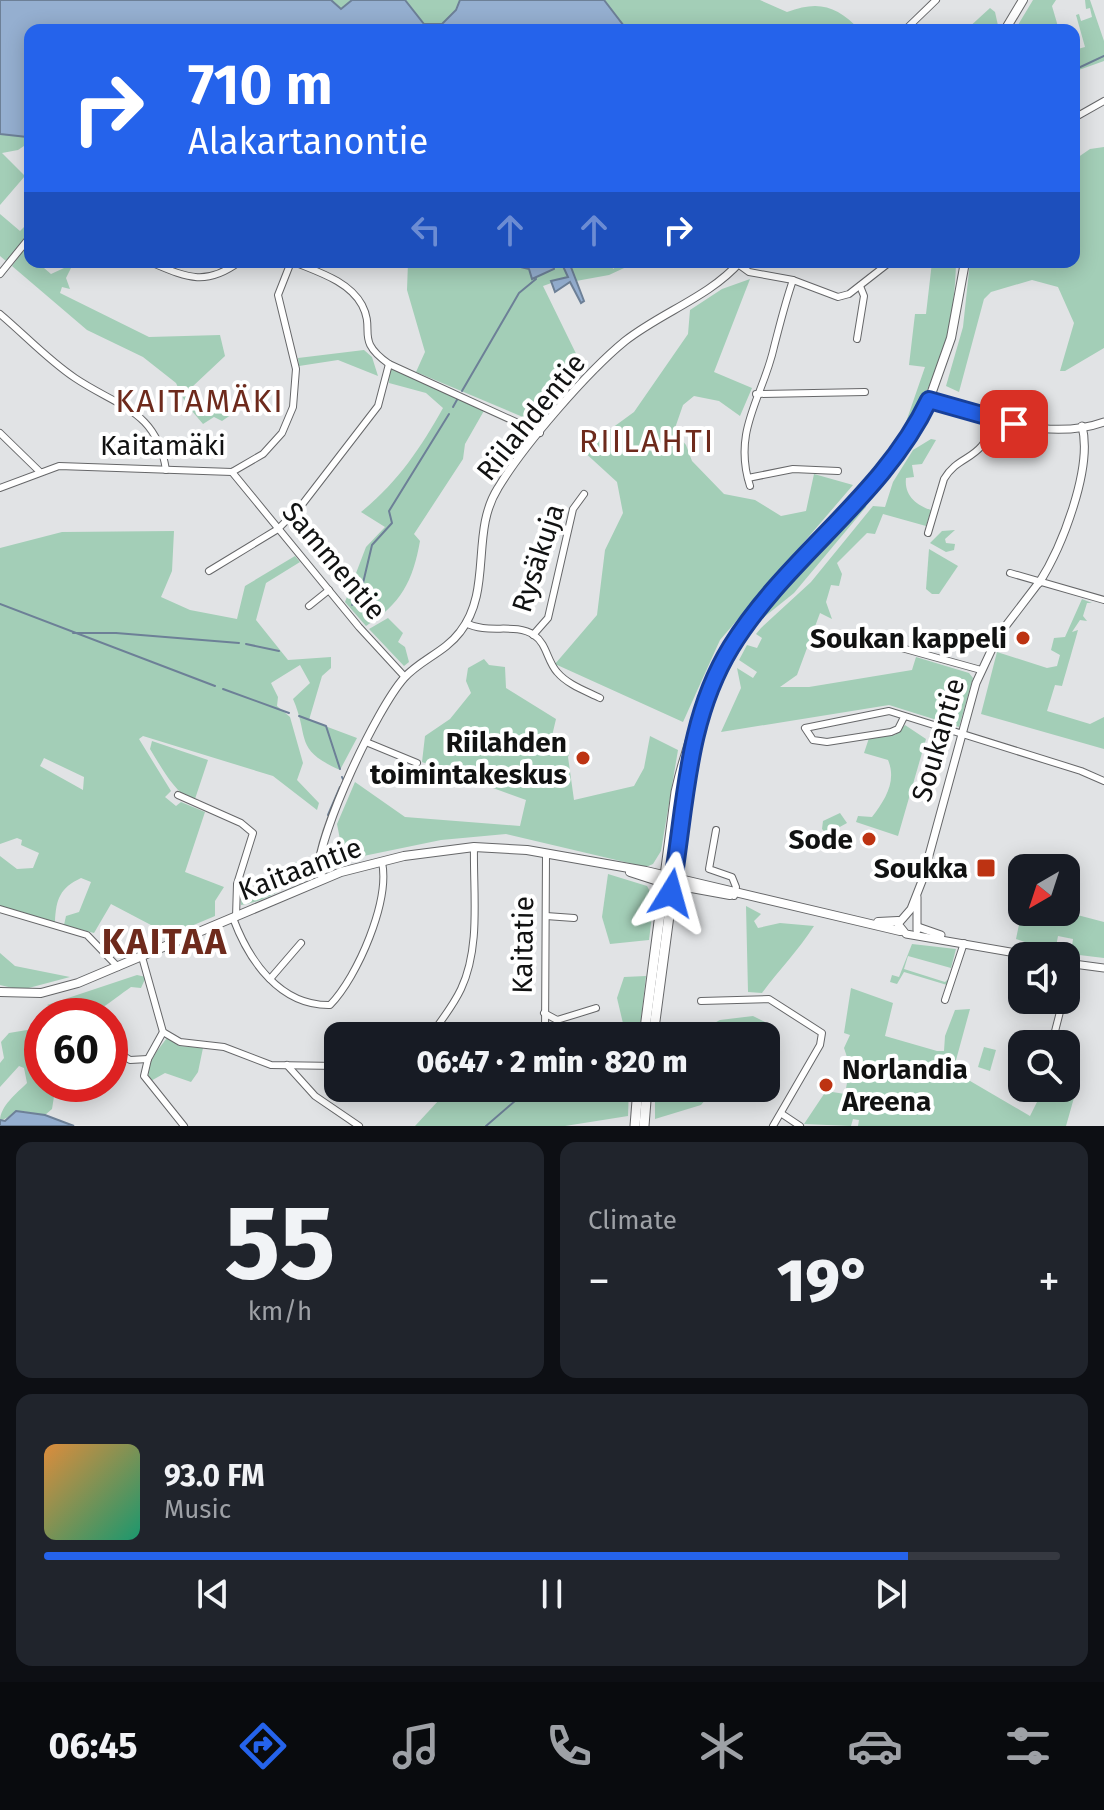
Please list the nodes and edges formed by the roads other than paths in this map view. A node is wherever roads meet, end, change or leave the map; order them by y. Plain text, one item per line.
1 (936, 0) edge
2 (1023, 0) edge
3 (911, 24) edge
4 (1009, 24) edge
5 (1104, 101) edge
6 (1080, 115) edge
7 (24, 244) edge
8 (165, 268) edge
9 (230, 268) edge
10 (289, 268) edge
11 (306, 268) edge
12 (734, 268) edge
13 (746, 268) edge
14 (882, 268) edge
15 (964, 268) edge
16 (0, 274) edge
17 (793, 280) junction
18 (860, 286) junction
19 (0, 314) edge
20 (857, 339) dead end
21 (389, 364) junction
22 (865, 392) dead end
23 (756, 394) junction
24 (929, 400) junction
25 (994, 419) junction
26 (1104, 420) edge
27 (1084, 426) junction
28 (0, 433) edge
29 (540, 433) junction
30 (166, 470) junction
31 (39, 471) junction
32 (838, 471) dead end
33 (232, 472) junction
34 (748, 478) junction
35 (750, 486) dead end
36 (0, 488) edge
37 (584, 494) dead end
38 (278, 529) junction
39 (928, 533) dead end
40 (209, 571) dead end
41 (1010, 573) dead end
42 (1040, 581) junction
43 (329, 590) junction
44 (1104, 600) edge
45 (309, 606) dead end
46 (466, 623) junction
47 (533, 635) junction
48 (898, 647) dead end
49 (981, 670) junction
50 (405, 677) junction
51 (600, 698) dead end
52 (904, 717) junction
53 (963, 735) junction
54 (366, 742) junction
55 (417, 763) dead end
56 (1104, 781) edge
57 (178, 795) dead end
58 (716, 830) dead end
59 (474, 847) junction
60 (546, 854) junction
61 (382, 862) junction
62 (324, 879) junction
63 (669, 880) junction
64 (735, 893) junction
65 (917, 897) junction
66 (0, 909) edge
67 (907, 914) junction
68 (546, 916) junction
69 (234, 917) junction
70 (574, 918) dead end
71 (899, 926) junction
72 (916, 927) junction
73 (961, 942) junction
74 (301, 943) dead end
75 (1008, 951) edge
76 (142, 957) junction
77 (1080, 965) edge
78 (118, 967) junction
79 (1104, 968) edge
80 (270, 979) junction
81 (0, 992) edge
82 (945, 1000) dead end
83 (701, 1001) dead end
84 (596, 1008) dead end
85 (544, 1013) junction
86 (439, 1022) edge
87 (544, 1022) edge
88 (646, 1022) edge
89 (654, 1022) edge
90 (163, 1032) junction
91 (128, 1059) edge
92 (148, 1059) junction
93 (287, 1065) junction
94 (324, 1066) edge
95 (637, 1102) edge
96 (646, 1102) edge
97 (782, 1114) junction
98 (184, 1126) edge
99 (359, 1126) edge
100 (635, 1126) edge
101 (644, 1126) edge
102 (773, 1126) edge
103 (800, 1126) edge

1 - 3 street
2 - 4 main road
5 - 6 street
7 - 16 street
8 - 9 street
10 - 33 street, Kaitamäki
11 - 21 street
12 - 29 street, Riilahdentie
13 - 17 street
14 - 18 street
15 - 24 main road
17 - 18 street
17 - 23 street
18 - 20 street
19 - 30 street
21 - 29 street
21 - 38 street
22 - 23 street
23 - 34 street
24 - 25 street
24 - 63 main road
25 - 27 street
25 - 39 street
26 - 27 street
27 - 42 street, Soukantie
28 - 31 street
29 - 46 street, Riilahdentie
30 - 31 street, Kaitamäki
30 - 33 street, Kaitamäki
31 - 36 street, Kaitamäki
32 - 34 street
33 - 38 street, Sammentie
34 - 35 street
37 - 47 street, Rysäkuja
38 - 40 street
38 - 43 street, Sammentie
41 - 42 street
42 - 44 street
42 - 49 street, Soukantie
43 - 45 street
43 - 50 street, Sammentie
46 - 47 street
46 - 50 street, Riilahdentie
47 - 51 street
48 - 49 street
49 - 53 street, Soukantie
50 - 54 street, Riilahdentie
52 - 52 street
52 - 53 street
53 - 56 street
53 - 65 street, Soukantie
54 - 55 street
54 - 62 street, Riilahdentie
57 - 69 street
58 - 64 street
59 - 60 main road, Kaitaantie
59 - 61 main road, Kaitaantie
59 - 86 street
60 - 63 main road, Kaitaantie
60 - 68 street, Kaitatie
61 - 62 main road, Kaitaantie
61 - 80 street
62 - 69 main road, Kaitaantie
63 - 64 main road, Kaitaantie
63 - 88 main road
63 - 89 main road
64 - 71 main road, Kaitaantie
65 - 67 street, Soukantie
65 - 72 street, Soukantie
66 - 78 street
67 - 71 street
67 - 72 street
68 - 70 street
68 - 85 street, Kaitatie
69 - 76 main road, Kaitaantie
69 - 80 street
71 - 72 street
72 - 73 street
73 - 75 street
73 - 82 street
74 - 80 street
76 - 78 main road, Kaitaantie
76 - 90 street
77 - 79 street
78 - 81 main road, Kaitaantie
83 - 97 street
84 - 85 street
85 - 87 street, Kaitatie
90 - 92 street
90 - 93 street
91 - 92 street
92 - 98 street
93 - 94 street
93 - 99 street
95 - 100 main road
96 - 101 main road
97 - 102 street
97 - 103 street

